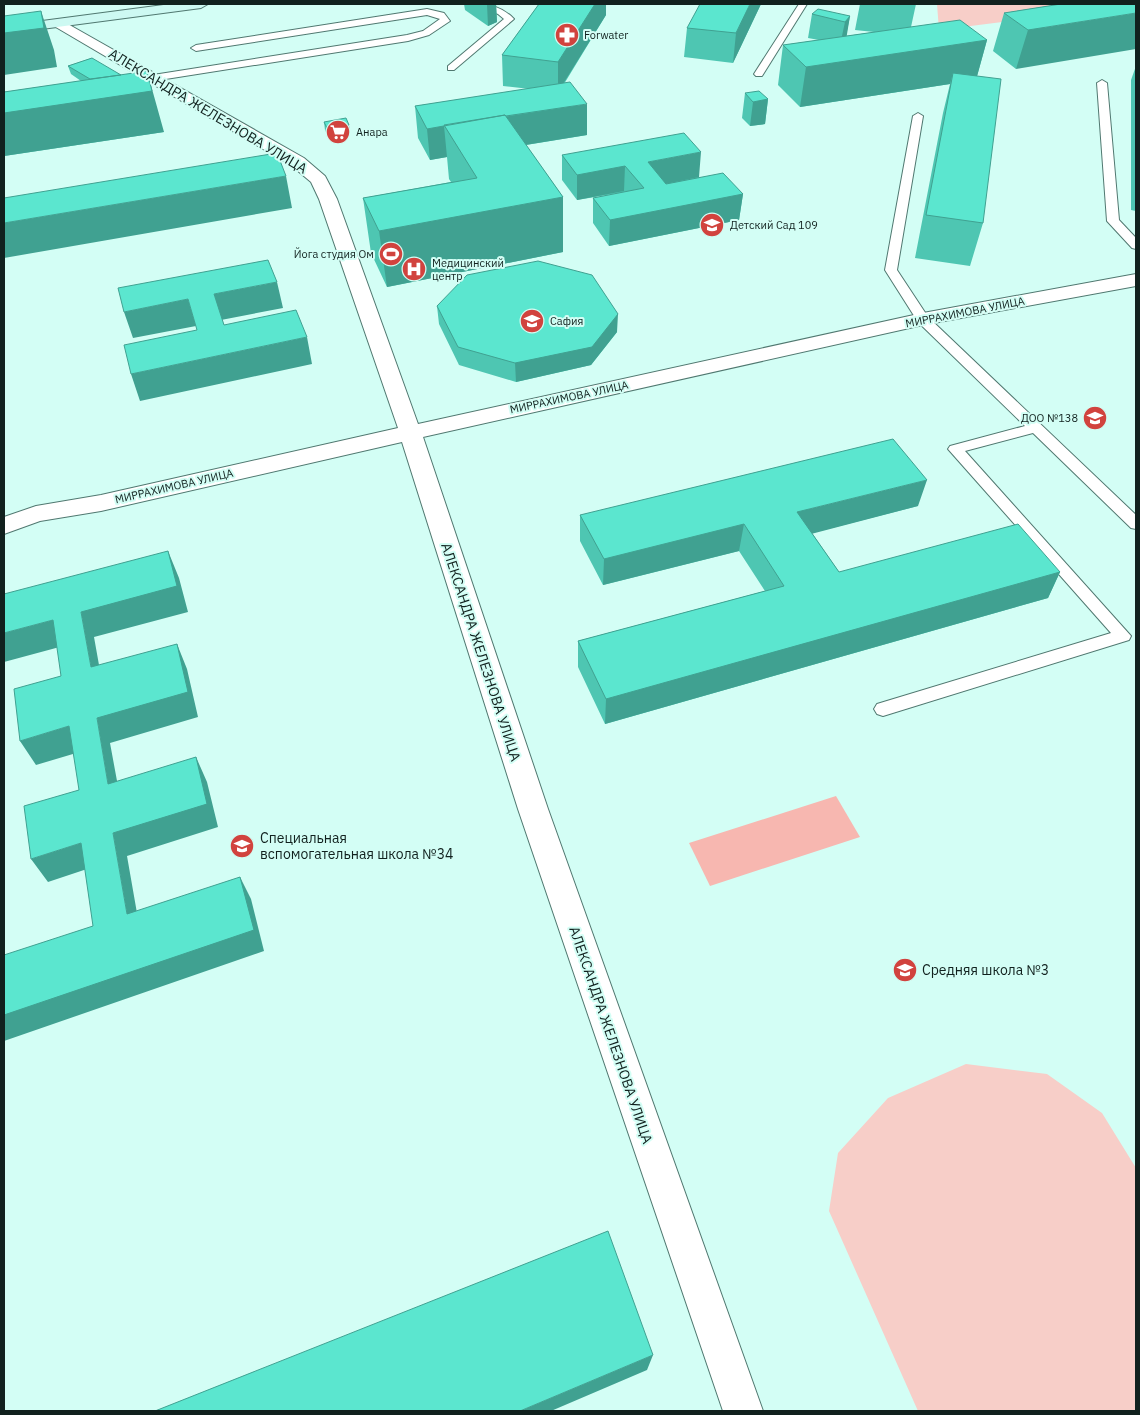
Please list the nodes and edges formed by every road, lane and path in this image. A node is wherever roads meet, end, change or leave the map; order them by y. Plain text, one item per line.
1 (201, 4) edge
2 (478, 4) edge
3 (803, 4) edge
4 (59, 23) junction
5 (4, 30) edge
6 (196, 48) dead end
7 (451, 68) dead end
8 (759, 74) dead end
9 (153, 78) junction
10 (1102, 83) dead end
11 (918, 116) dead end
12 (1136, 245) edge
13 (1136, 280) edge
14 (923, 319) junction
15 (1037, 427) junction
16 (410, 432) junction
17 (1136, 524) edge
18 (4, 526) edge
19 (883, 709) dead end
20 (743, 1411) edge

1 - 4 main road
2 - 7 lane
3 - 8 lane
4 - 5 main road
4 - 9 street, АЛЕКСАНДРА ЖЕЛЕЗНОВА УЛИЦА
6 - 9 lane
9 - 16 street, АЛЕКСАНДРА ЖЕЛЕЗНОВА УЛИЦА
10 - 12 lane
11 - 14 lane
13 - 14 street, МИРРАХИМОВА УЛИЦА
14 - 15 lane
14 - 16 street, МИРРАХИМОВА УЛИЦА
15 - 17 lane
15 - 19 lane
16 - 18 street, МИРРАХИМОВА УЛИЦА
16 - 20 street, АЛЕКСАНДРА ЖЕЛЕЗНОВА УЛИЦА

